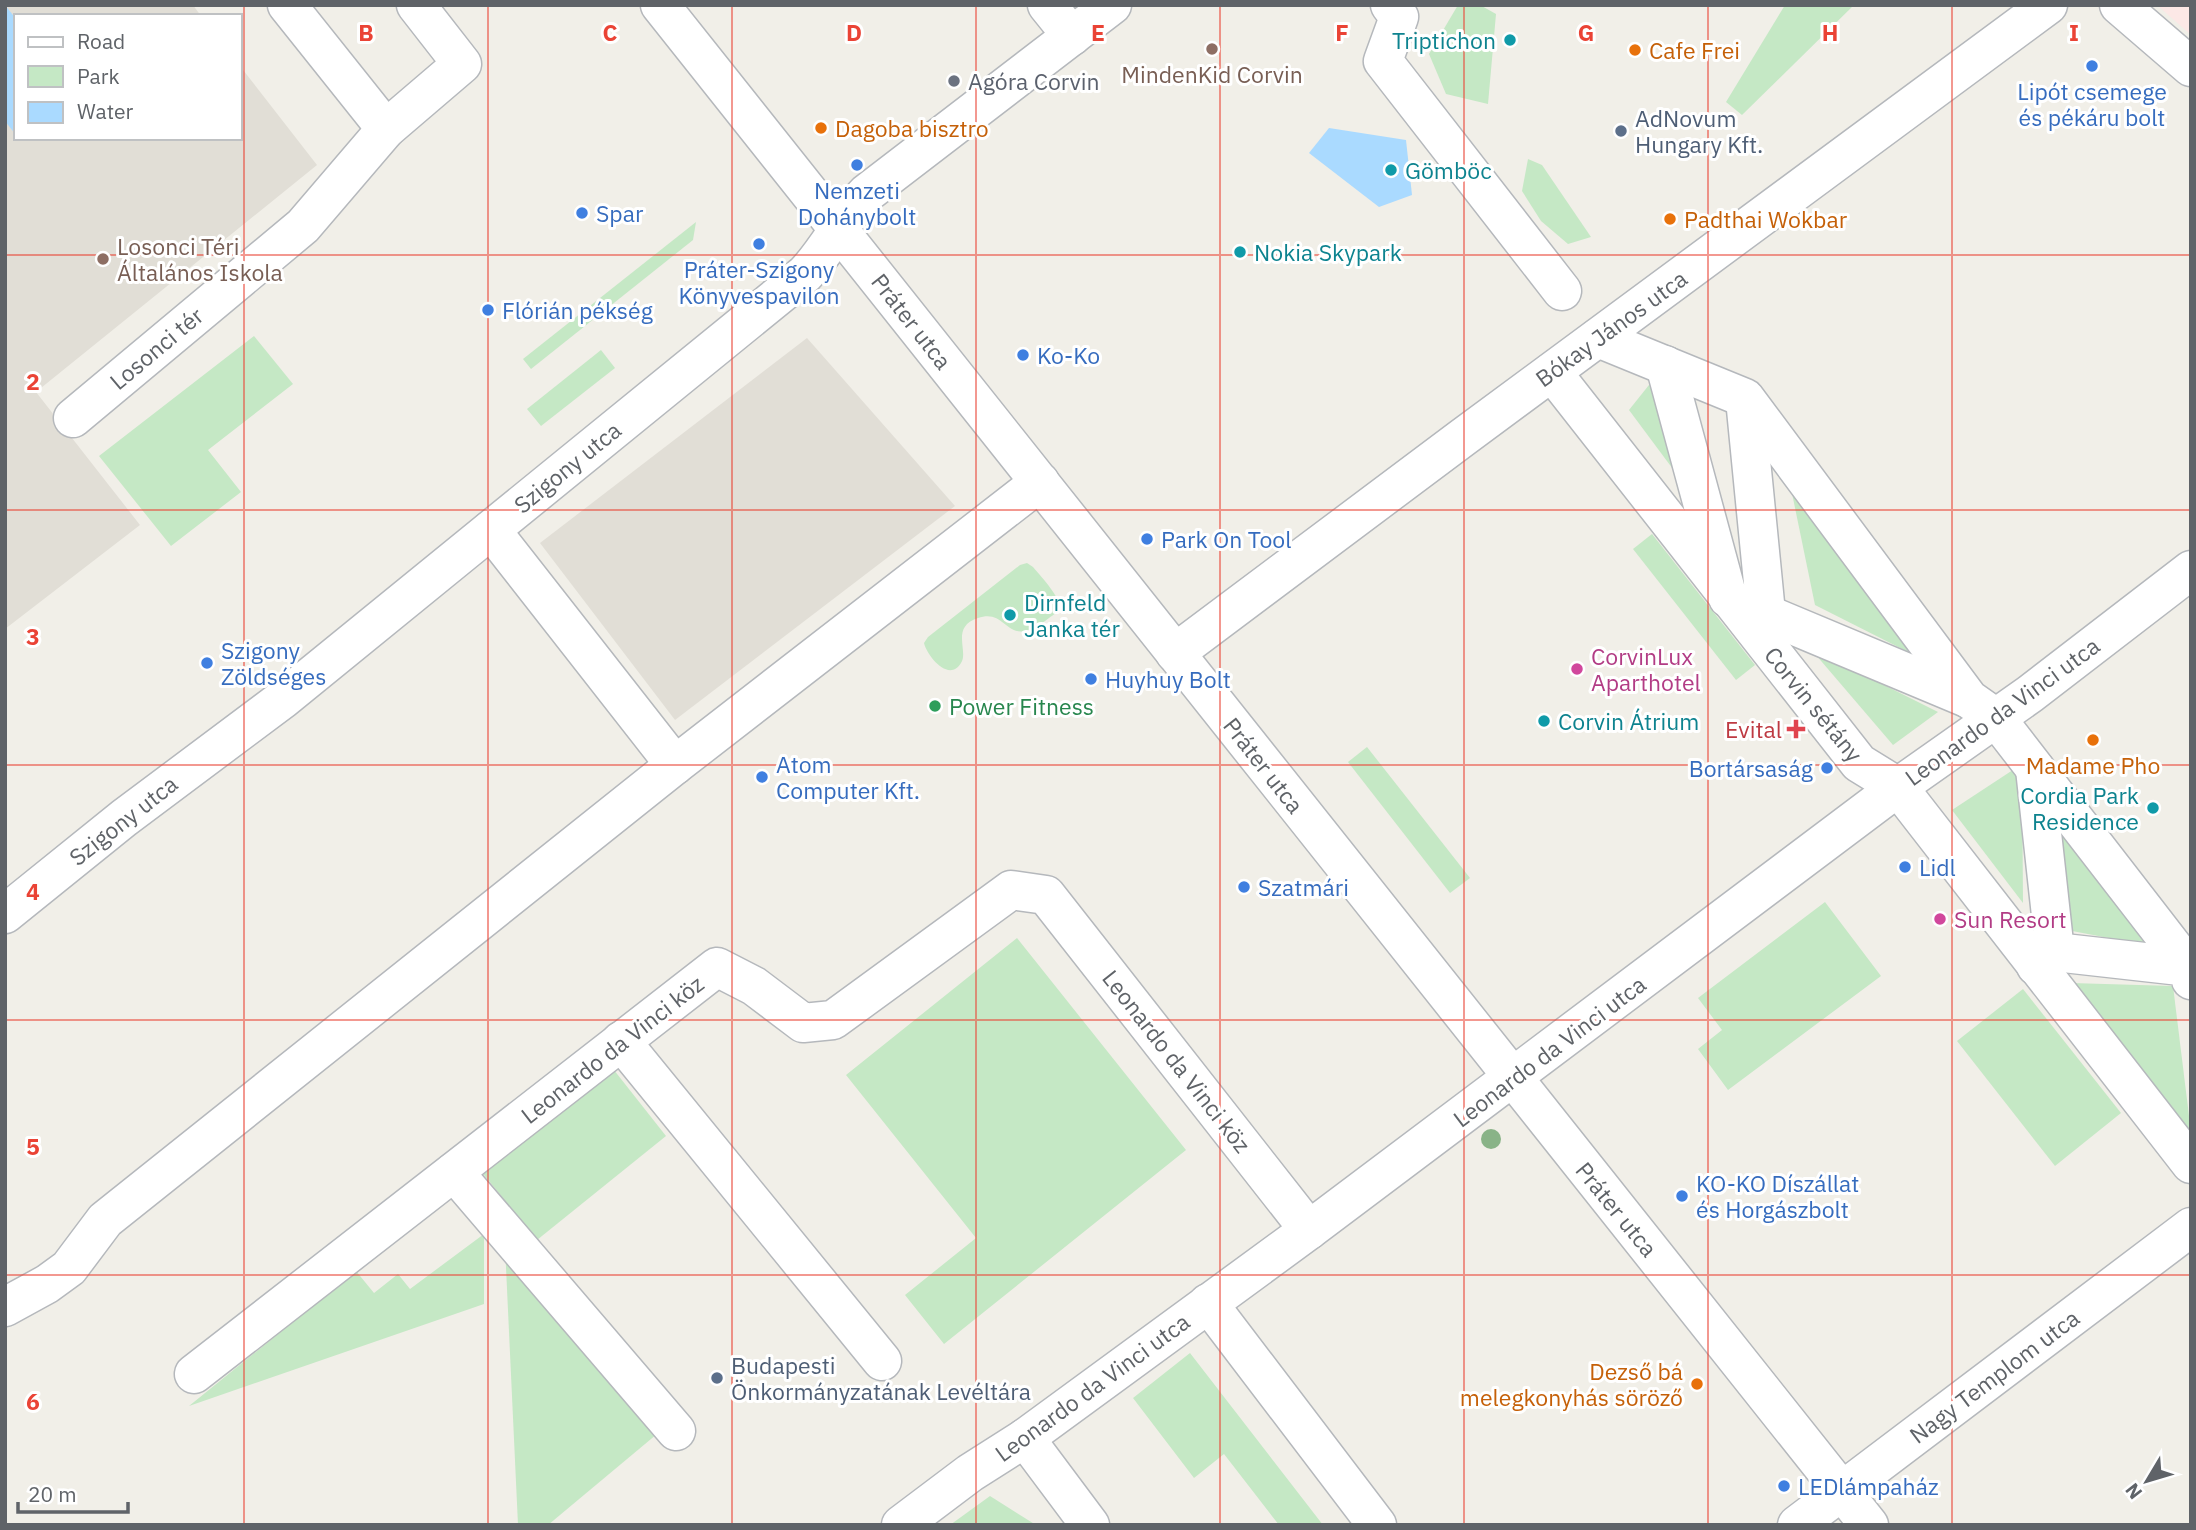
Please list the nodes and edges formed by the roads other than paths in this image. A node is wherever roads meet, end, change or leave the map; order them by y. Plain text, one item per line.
1 (287, 5) edge
2 (416, 5) edge
3 (1047, 5) edge
4 (1112, 5) edge
5 (1390, 5) edge
6 (2049, 5) edge
7 (2119, 5) edge
8 (672, 10) edge
9 (1072, 37) junction
10 (2191, 67) edge
11 (386, 129) junction
12 (840, 229) junction
13 (1562, 291) dead end
14 (1598, 338) junction
15 (1665, 365) junction
16 (1552, 372) junction
17 (1745, 398) junction
18 (73, 418) dead end
19 (1040, 482) junction
20 (491, 530) junction
21 (2191, 570) edge
22 (1728, 598) junction
23 (1766, 613) junction
24 (1175, 653) junction
25 (1982, 708) junction
26 (675, 765) junction
27 (2035, 768) junction
28 (1898, 787) junction
29 (5, 914) edge
30 (2045, 959) junction
31 (2190, 973) edge
32 (621, 1041) junction
33 (1513, 1079) junction
34 (2191, 1164) edge
35 (454, 1172) junction
36 (2191, 1227) edge
37 (1309, 1230) junction
38 (1208, 1303) junction
39 (5, 1307) edge
40 (882, 1361) dead end
41 (194, 1374) dead end
42 (676, 1431) dead end
43 (1025, 1438) junction
44 (1842, 1491) junction
45 (901, 1525) edge
46 (1090, 1525) edge
47 (1377, 1525) edge
48 (1797, 1525) edge
49 (1869, 1525) edge

1 - 11 street
2 - 11 street, Losonci tér
3 - 9 street
4 - 9 street, Szigony utca
5 - 13 street
6 - 14 street, Bókay János utca
7 - 10 street
8 - 12 street, Práter utca
9 - 12 street, Szigony utca
11 - 18 street, Losonci tér
12 - 19 street, Práter utca
12 - 20 street, Szigony utca
14 - 15 street
14 - 16 street, Bókay János utca
15 - 17 street
15 - 22 street, Corvin sétány
16 - 22 street, Corvin sétány
16 - 24 street, Bókay János utca
17 - 23 street, Corvin sétány
17 - 25 street, Corvin sétány
19 - 24 street, Práter utca
19 - 26 street
20 - 26 street
20 - 29 street, Szigony utca
21 - 25 street, Leonardo da Vinci utca
22 - 23 street, Corvin sétány
22 - 28 street, Corvin sétány
23 - 25 street, Corvin sétány
24 - 33 street, Práter utca
25 - 27 street, Corvin sétány
25 - 28 street, Leonardo da Vinci utca
26 - 39 street
27 - 30 street
27 - 31 street, Corvin sétány
28 - 30 street, Corvin sétány
28 - 33 street, Leonardo da Vinci utca
30 - 31 street, Corvin sétány
30 - 34 street, Corvin sétány
32 - 35 street, Leonardo da Vinci köz
32 - 37 street, Leonardo da Vinci köz
32 - 40 street
33 - 37 street, Leonardo da Vinci utca
33 - 44 street, Práter utca
35 - 41 street, Leonardo da Vinci köz
35 - 42 street
36 - 44 street, Nagy Templom utca
37 - 38 street, Leonardo da Vinci utca
38 - 43 street, Leonardo da Vinci utca
38 - 47 street
43 - 45 street, Leonardo da Vinci utca
43 - 46 street
44 - 48 street, Nagy Templom utca
44 - 49 street, Práter utca

